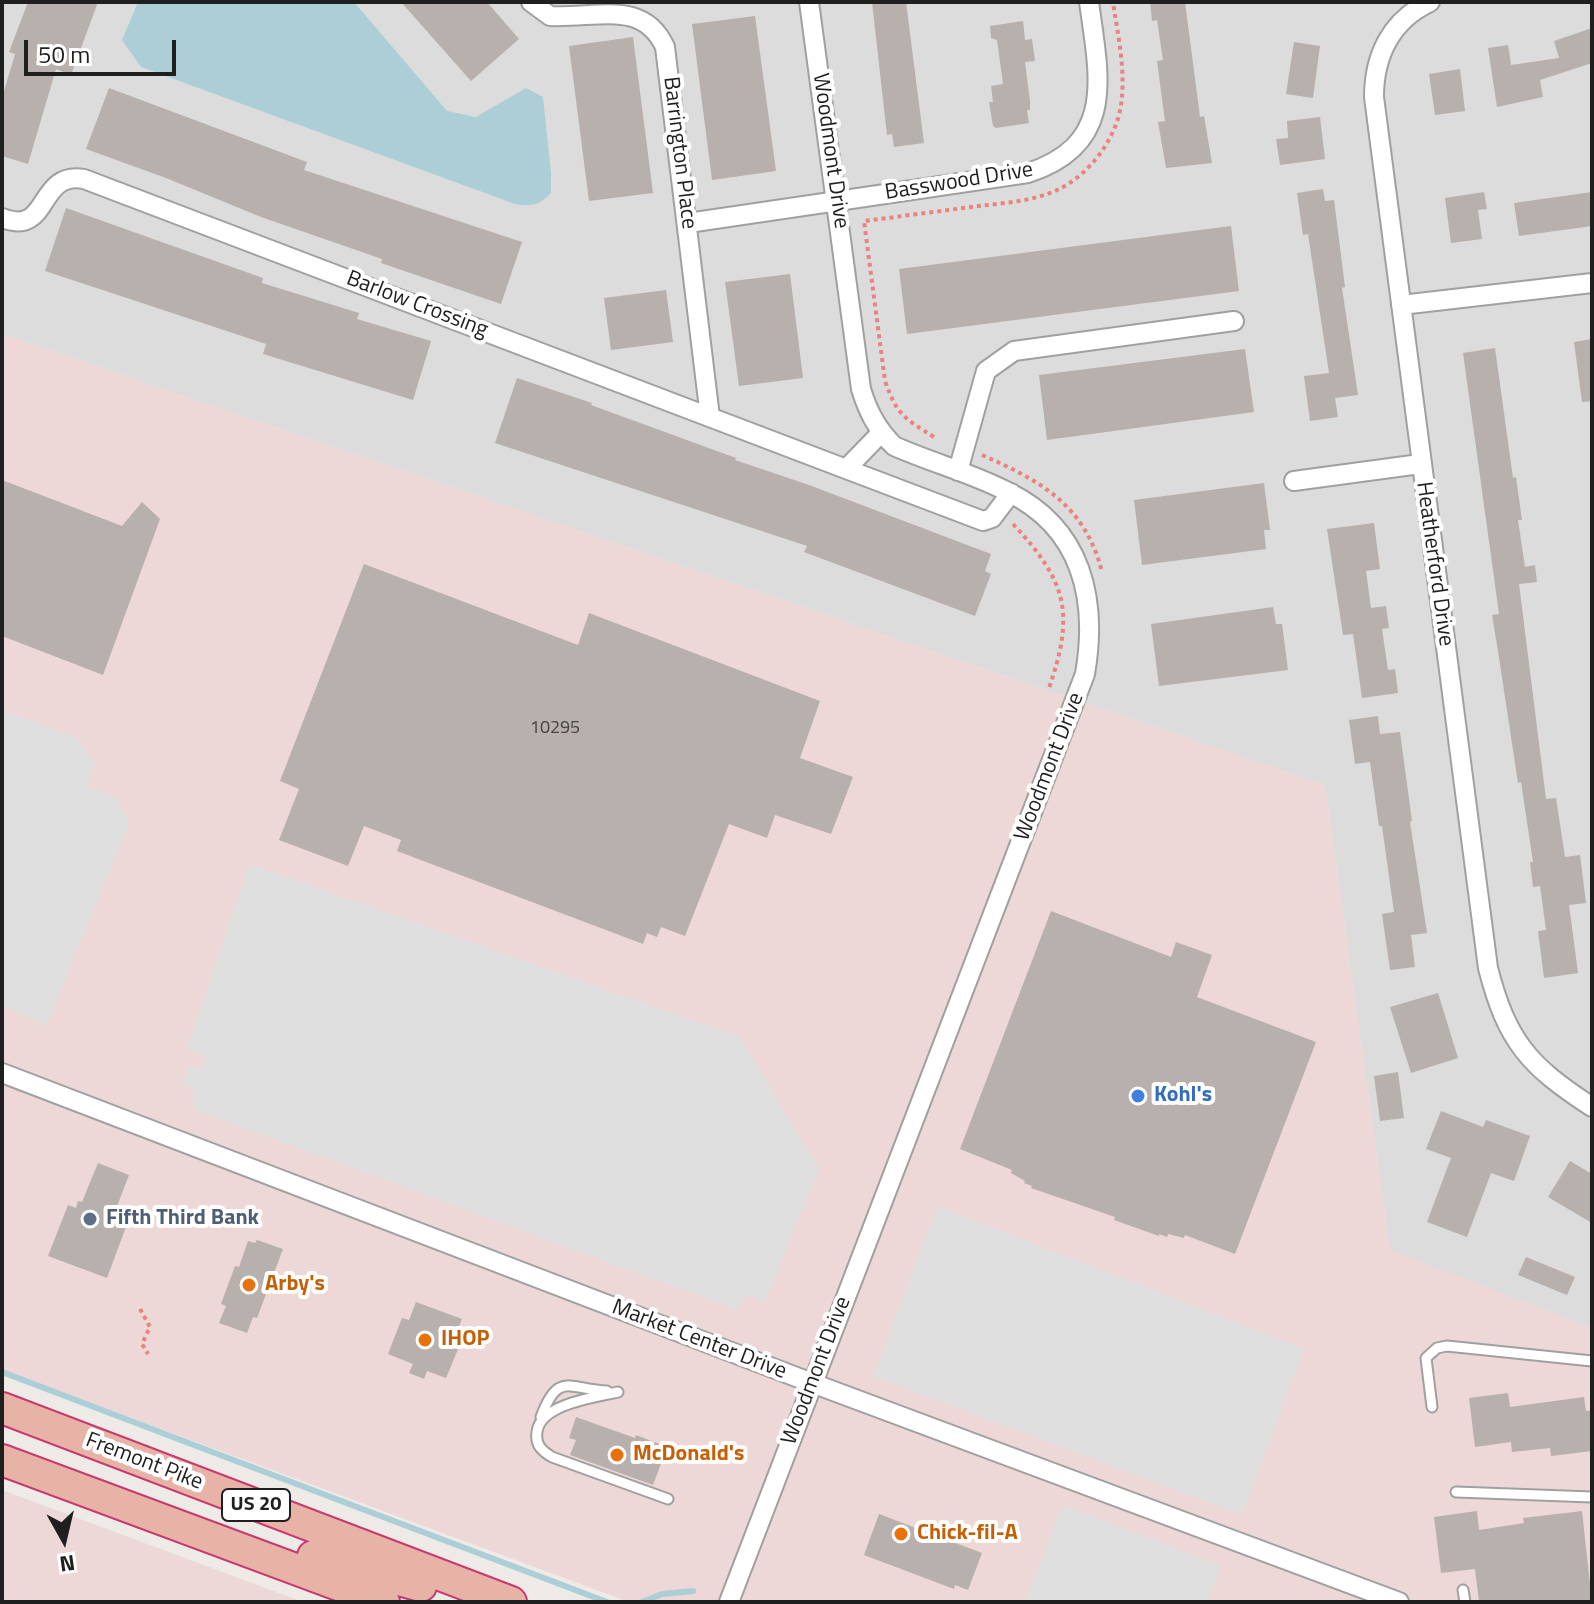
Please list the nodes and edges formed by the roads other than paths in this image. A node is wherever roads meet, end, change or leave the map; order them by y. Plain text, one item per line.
1 (531, 2) edge
2 (809, 2) edge
3 (1089, 2) edge
4 (1430, 2) edge
5 (837, 201) junction
6 (2, 218) edge
7 (688, 223) junction
8 (1592, 283) edge
9 (1401, 305) junction
10 (1234, 321) dead end
11 (710, 417) junction
12 (881, 433) junction
13 (1420, 464) junction
14 (846, 469) junction
15 (958, 471) junction
16 (1294, 481) dead end
17 (1011, 493) junction
18 (2, 1073) edge
19 (1592, 1107) edge
20 (1592, 1361) edge
21 (812, 1383) junction
22 (1432, 1407) dead end
23 (2, 1408) edge
24 (539, 1422) junction
25 (2, 1460) edge
26 (1456, 1492) dead end
27 (1592, 1497) edge
28 (668, 1499) dead end
29 (175, 1524) junction
30 (1463, 1590) dead end
31 (384, 1602) edge
32 (464, 1602) edge
33 (511, 1602) edge
34 (729, 1602) edge
35 (1399, 1602) edge
36 (1465, 1602) edge

1 - 7 street, Barrington Place
2 - 5 street, Woodmont Drive
3 - 5 street, Basswood Drive
4 - 9 street, Heatherford Drive
5 - 7 street, Basswood Drive
5 - 12 street, Woodmont Drive
6 - 11 street, Barlow Crossing
7 - 11 street, Barrington Place
8 - 9 street
9 - 13 street, Heatherford Drive
10 - 15 street
11 - 14 street, Barlow Crossing
12 - 14 street
12 - 15 street, Woodmont Drive
13 - 16 street
13 - 19 street, Heatherford Drive
14 - 17 street, Barlow Crossing
15 - 17 street, Woodmont Drive
17 - 21 street, Woodmont Drive
18 - 21 street, Market Center Drive
20 - 22 lane
21 - 34 street, Woodmont Drive
21 - 35 street, Market Center Drive
23 - 33 highway, Fremont Pike / US 20
24 - 24 lane
24 - 28 lane
25 - 29 highway, US 20
26 - 27 lane
29 - 31 highway, US 20
29 - 32 highway
30 - 36 lane

